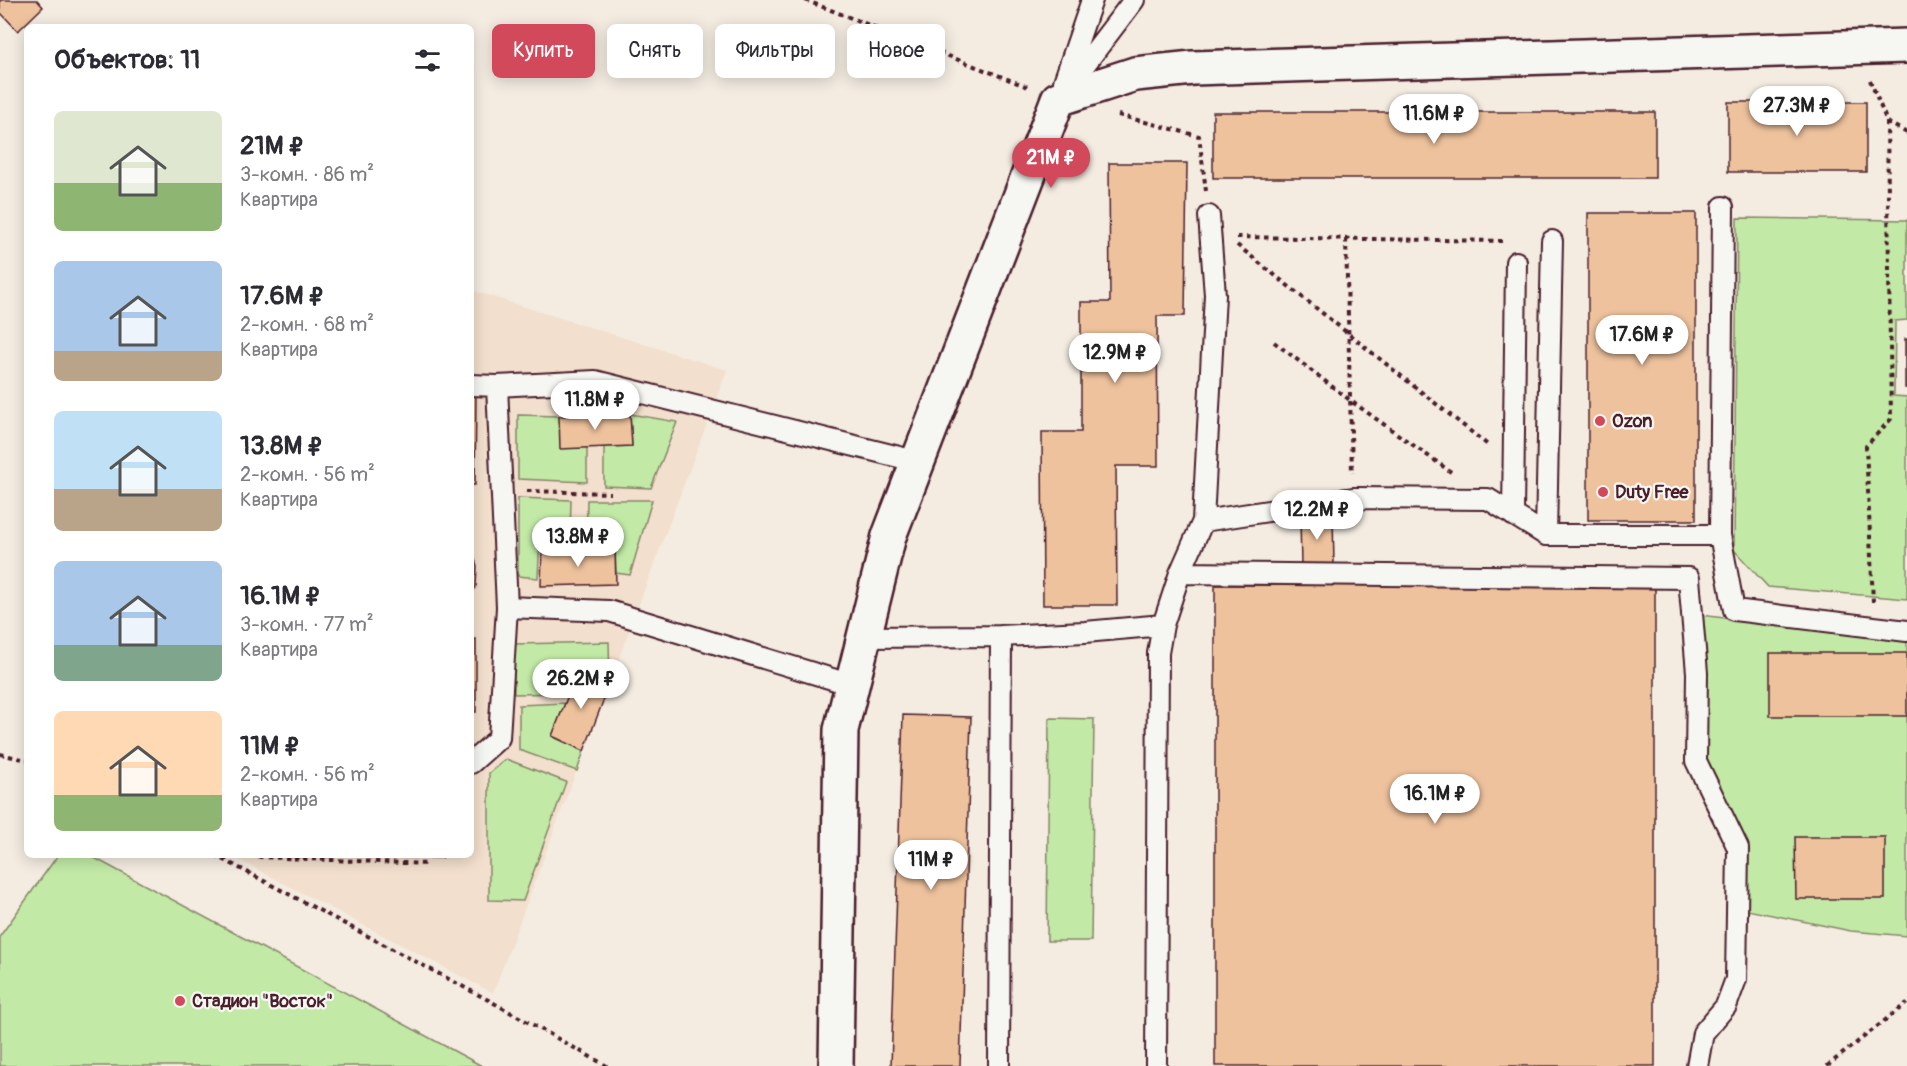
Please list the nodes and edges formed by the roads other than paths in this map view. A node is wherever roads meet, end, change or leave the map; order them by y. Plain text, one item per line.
1 (1092, 0) edge
2 (1134, 0) edge
3 (1907, 46) edge
4 (1058, 99) junction
5 (1723, 207) dead end
6 (1209, 216) road end
7 (1552, 241) road end
8 (1516, 261) dead end
9 (474, 385) edge
10 (497, 386) junction
11 (919, 462) junction
12 (1513, 515) junction
13 (1203, 520) junction
14 (1720, 535) junction
15 (1546, 536) junction
16 (1180, 573) junction
17 (507, 607) junction
18 (1163, 625) junction
19 (1907, 631) edge
20 (1001, 636) junction
21 (863, 637) junction
22 (852, 685) junction
23 (474, 760) edge
24 (836, 1066) edge
25 (999, 1066) edge
26 (1156, 1066) edge
27 (1697, 1066) edge

1 - 4 lane
2 - 4 lane
3 - 4 street
4 - 11 street
5 - 14 lane
6 - 13 lane
7 - 15 lane
8 - 12 lane
9 - 10 lane
10 - 11 lane
10 - 17 lane
11 - 21 street
12 - 13 lane
12 - 15 lane
13 - 16 lane
14 - 15 lane
14 - 19 lane
16 - 18 lane
16 - 27 lane
17 - 22 lane
17 - 23 lane
18 - 20 lane
18 - 26 lane
20 - 21 lane
20 - 25 lane
21 - 22 street
22 - 24 street

